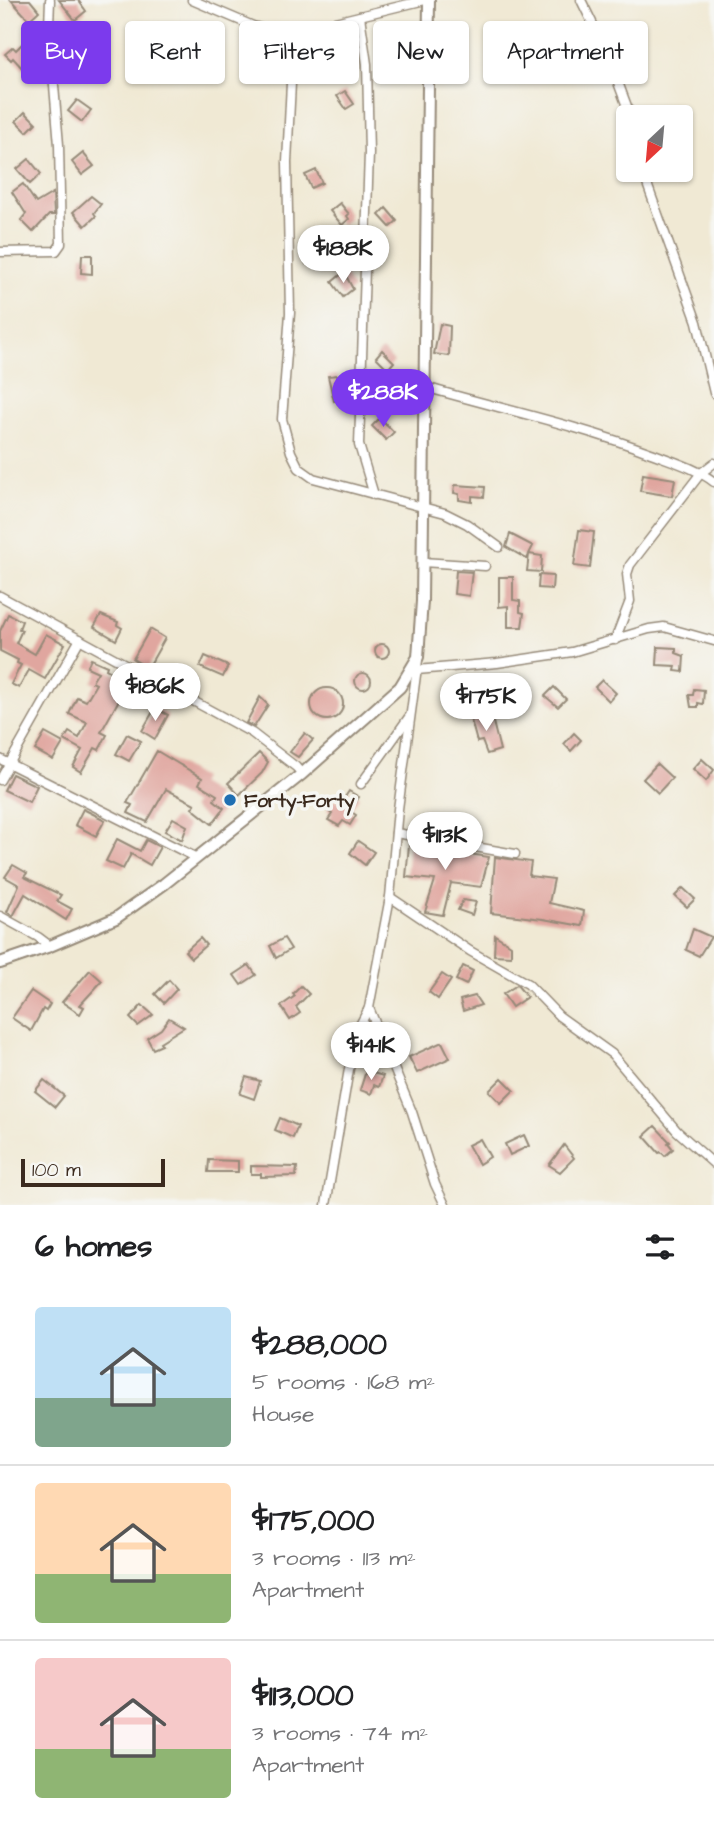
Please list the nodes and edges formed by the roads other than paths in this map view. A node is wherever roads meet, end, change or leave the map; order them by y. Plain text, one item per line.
1 (50, 0) edge
2 (192, 0) edge
3 (427, 0) edge
4 (581, 0) edge
5 (360, 16) junction
6 (241, 21) edge
7 (339, 21) edge
8 (291, 84) edge
9 (626, 105) edge
10 (646, 182) edge
11 (0, 251) edge
12 (425, 387) junction
13 (714, 393) edge
14 (714, 463) edge
15 (701, 473) junction
16 (714, 482) edge
17 (374, 495) junction
18 (422, 506) junction
19 (499, 547) dead end
20 (422, 562) junction
21 (485, 566) dead end
22 (0, 596) edge
23 (79, 639) junction
24 (615, 640) junction
25 (714, 641) edge
26 (418, 657) junction
27 (417, 670) junction
28 (411, 715) junction
29 (0, 759) edge
30 (9, 764) junction
31 (302, 774) junction
32 (0, 780) edge
33 (361, 784) dead end
34 (396, 833) junction
35 (515, 854) dead end
36 (197, 858) junction
37 (390, 897) junction
38 (0, 916) edge
39 (50, 946) junction
40 (0, 963) edge
41 (369, 1008) junction
42 (714, 1164) edge
43 (326, 1205) edge
44 (445, 1205) edge

1 - 11 street
2 - 6 street
3 - 5 street
3 - 12 street
4 - 9 street
5 - 7 street
5 - 17 street
8 - 17 street
10 - 13 street
12 - 15 street
12 - 18 street
14 - 15 street
15 - 16 street
15 - 24 street
17 - 18 street
18 - 19 street
18 - 20 street
20 - 21 street
20 - 26 street
22 - 23 street
23 - 30 street
23 - 31 street
24 - 25 street
24 - 27 street
26 - 27 street
26 - 31 street
27 - 28 street
28 - 33 street
28 - 34 street
29 - 30 street
30 - 32 street
30 - 36 street
31 - 36 street
34 - 35 street
34 - 37 street
36 - 39 street
37 - 41 street
37 - 42 street
38 - 39 street
39 - 40 street
41 - 43 street
41 - 44 street

